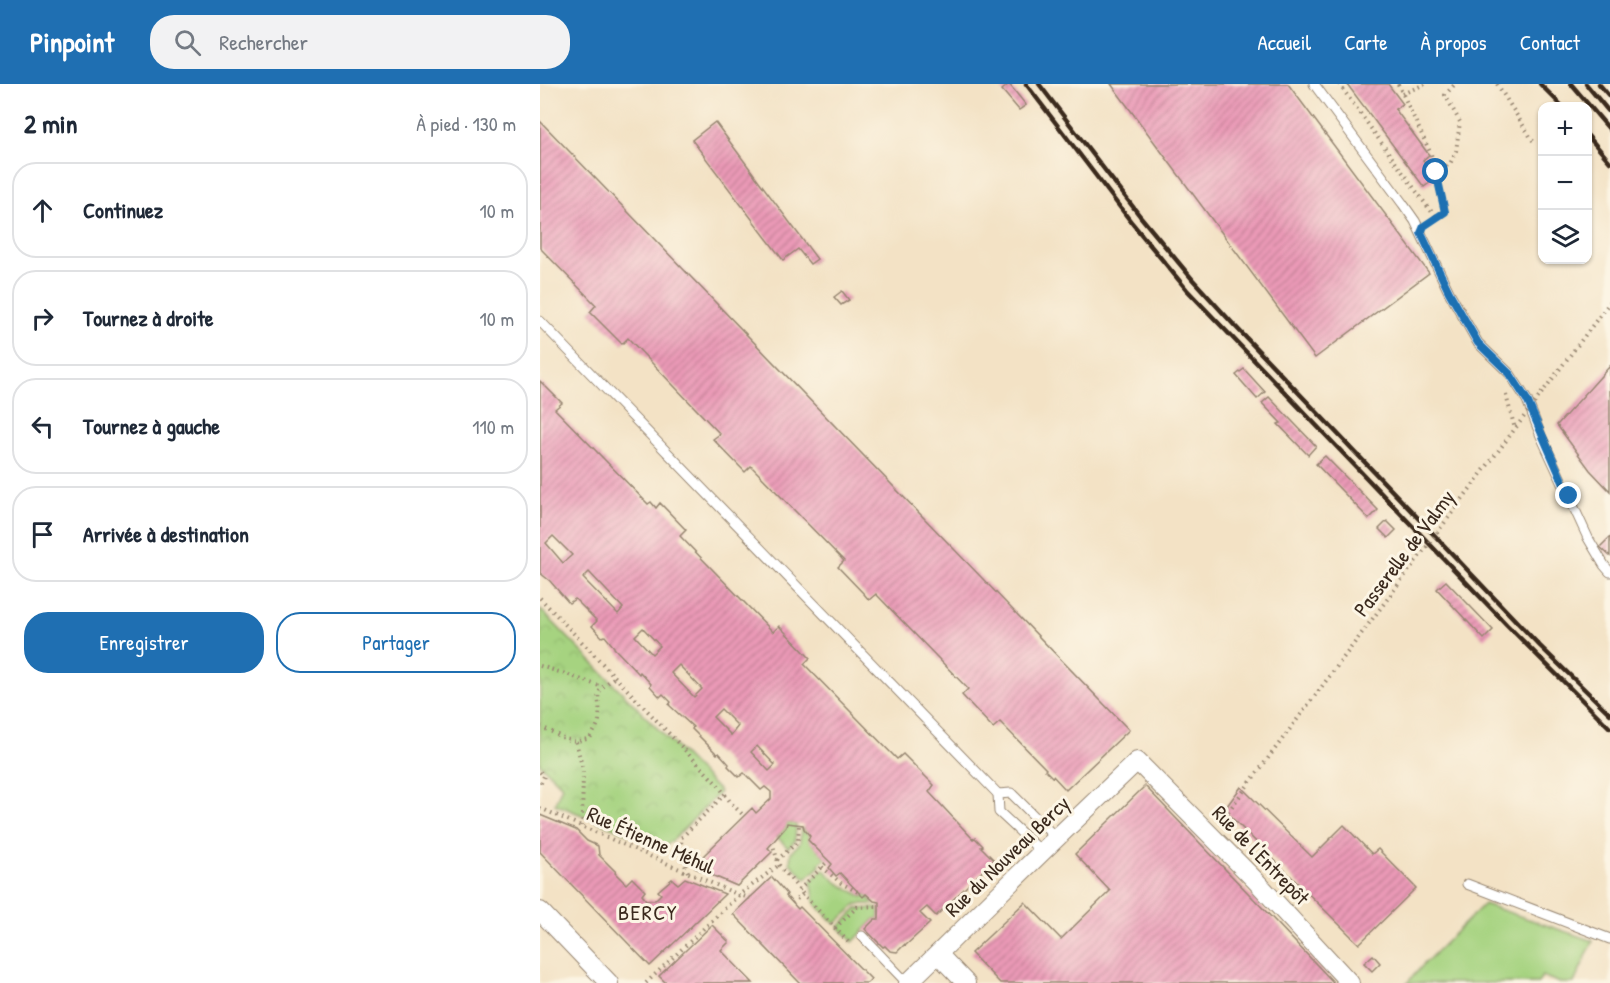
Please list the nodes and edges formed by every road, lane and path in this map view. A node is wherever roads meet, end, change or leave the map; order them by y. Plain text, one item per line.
1 (1314, 84) edge
2 (1339, 84) edge
3 (1398, 84) edge
4 (1425, 84) edge
5 (1455, 84) edge
6 (1497, 84) edge
7 (1402, 94) junction
8 (1533, 141) dead end
9 (1436, 172) junction
10 (1437, 218) junction
11 (1421, 233) junction
12 (1610, 302) edge
13 (540, 321) edge
14 (1505, 390) dead end
15 (1515, 429) junction
16 (1610, 573) edge
17 (540, 598) edge
18 (540, 666) edge
19 (615, 677) junction
20 (602, 687) junction
21 (540, 727) edge
22 (576, 742) junction
23 (1137, 761) joint
24 (540, 771) edge
25 (540, 785) edge
26 (725, 794) junction
27 (998, 794) junction
28 (540, 806) edge
29 (744, 816) dead end
30 (1221, 821) dead end
31 (799, 825) dead end
32 (582, 826) junction
33 (1056, 838) junction
34 (772, 842) dead end
35 (1042, 852) junction
36 (828, 861) dead end
37 (778, 863) junction
38 (822, 867) junction
39 (688, 872) junction
40 (1467, 884) dead end
41 (799, 890) junction
42 (858, 892) dead end
43 (802, 894) junction
44 (739, 895) junction
45 (750, 898) dead end
46 (792, 903) dead end
47 (879, 906) dead end
48 (540, 911) edge
49 (835, 928) junction
50 (862, 936) dead end
51 (1610, 939) edge
52 (858, 952) dead end
53 (938, 954) junction
54 (609, 983) edge
55 (646, 983) edge
56 (908, 983) edge
57 (966, 983) edge
58 (1350, 983) edge

1 - 11 lane
2 - 10 path
3 - 7 path
4 - 7 path
5 - 9 path
6 - 8 path
7 - 9 path
9 - 10 path
10 - 11 path
11 - 16 lane
12 - 15 path, Passerelle de Valmy, bridge
13 - 27 lane
14 - 15 path
15 - 30 path, Passerelle de Valmy, bridge
17 - 19 path
18 - 20 path
19 - 20 path
19 - 26 path
20 - 22 path
21 - 22 path
22 - 32 path
23 - 33 street, Rue du Nouveau Bercy
23 - 58 street, Rue de l'Entrepôt
24 - 25 path
26 - 29 path
26 - 39 path
27 - 33 lane
27 - 35 lane
28 - 32 path, Rue Étienne Méhul
31 - 37 path
32 - 39 path, Rue Étienne Méhul
33 - 35 street, Rue du Nouveau Bercy
34 - 37 path
35 - 53 street, Rue du Nouveau Bercy
36 - 38 path
37 - 41 path
37 - 44 path
38 - 41 path
38 - 42 path
39 - 44 path, Rue Étienne Méhul
40 - 51 lane
41 - 43 path
43 - 46 path
43 - 49 path
44 - 45 path, Rue Étienne Méhul
44 - 55 path
47 - 49 path
48 - 54 street
49 - 52 path
50 - 56 lane
53 - 56 street, Rue du Nouveau Bercy
53 - 57 street

